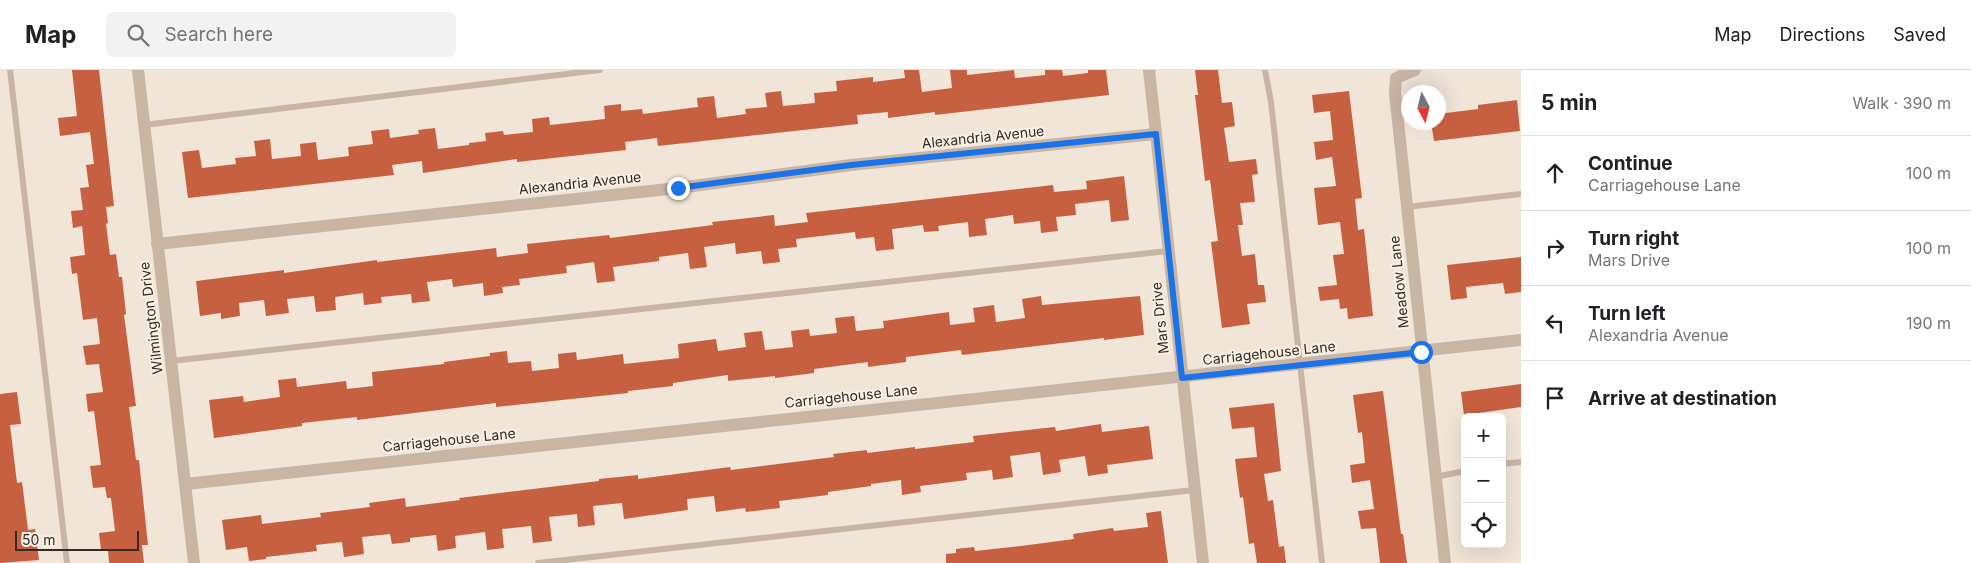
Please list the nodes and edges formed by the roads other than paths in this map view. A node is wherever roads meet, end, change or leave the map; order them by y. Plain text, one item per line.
1 (10, 70) edge
2 (138, 70) edge
3 (600, 70) edge
4 (1149, 70) edge
5 (1265, 70) edge
6 (1415, 70) edge
7 (144, 125) junction
8 (1156, 134) junction
9 (1521, 194) edge
10 (1406, 207) junction
11 (157, 244) junction
12 (1168, 251) junction
13 (1521, 340) edge
14 (1421, 352) junction
15 (171, 361) junction
16 (1299, 365) junction
17 (1182, 378) junction
18 (1521, 462) edge
19 (1506, 464) edge
20 (1461, 472) edge
21 (1435, 477) junction
22 (185, 484) junction
23 (1194, 490) junction
24 (67, 563) edge
25 (194, 563) edge
26 (538, 563) edge
27 (1202, 563) edge
28 (1322, 563) edge
29 (1445, 563) edge

1 - 24 lane
2 - 7 street, Wilmington Drive
3 - 7 lane
4 - 8 street, Mars Drive
5 - 16 lane
6 - 10 street, Meadow Lane
7 - 11 street, Wilmington Drive
8 - 11 street, Alexandria Avenue
8 - 12 street, Mars Drive
9 - 10 lane
10 - 14 street, Meadow Lane
11 - 15 street, Wilmington Drive
12 - 15 lane
12 - 17 street, Mars Drive
13 - 14 street, Carriagehouse Lane
14 - 16 street, Carriagehouse Lane
14 - 21 street, Meadow Lane
15 - 22 street, Wilmington Drive
16 - 17 street, Carriagehouse Lane
16 - 28 lane
17 - 22 street, Carriagehouse Lane
17 - 23 street, Mars Drive
18 - 19 lane
20 - 21 lane
21 - 29 street, Meadow Lane
22 - 25 street, Wilmington Drive
23 - 26 lane
23 - 27 street, Mars Drive

